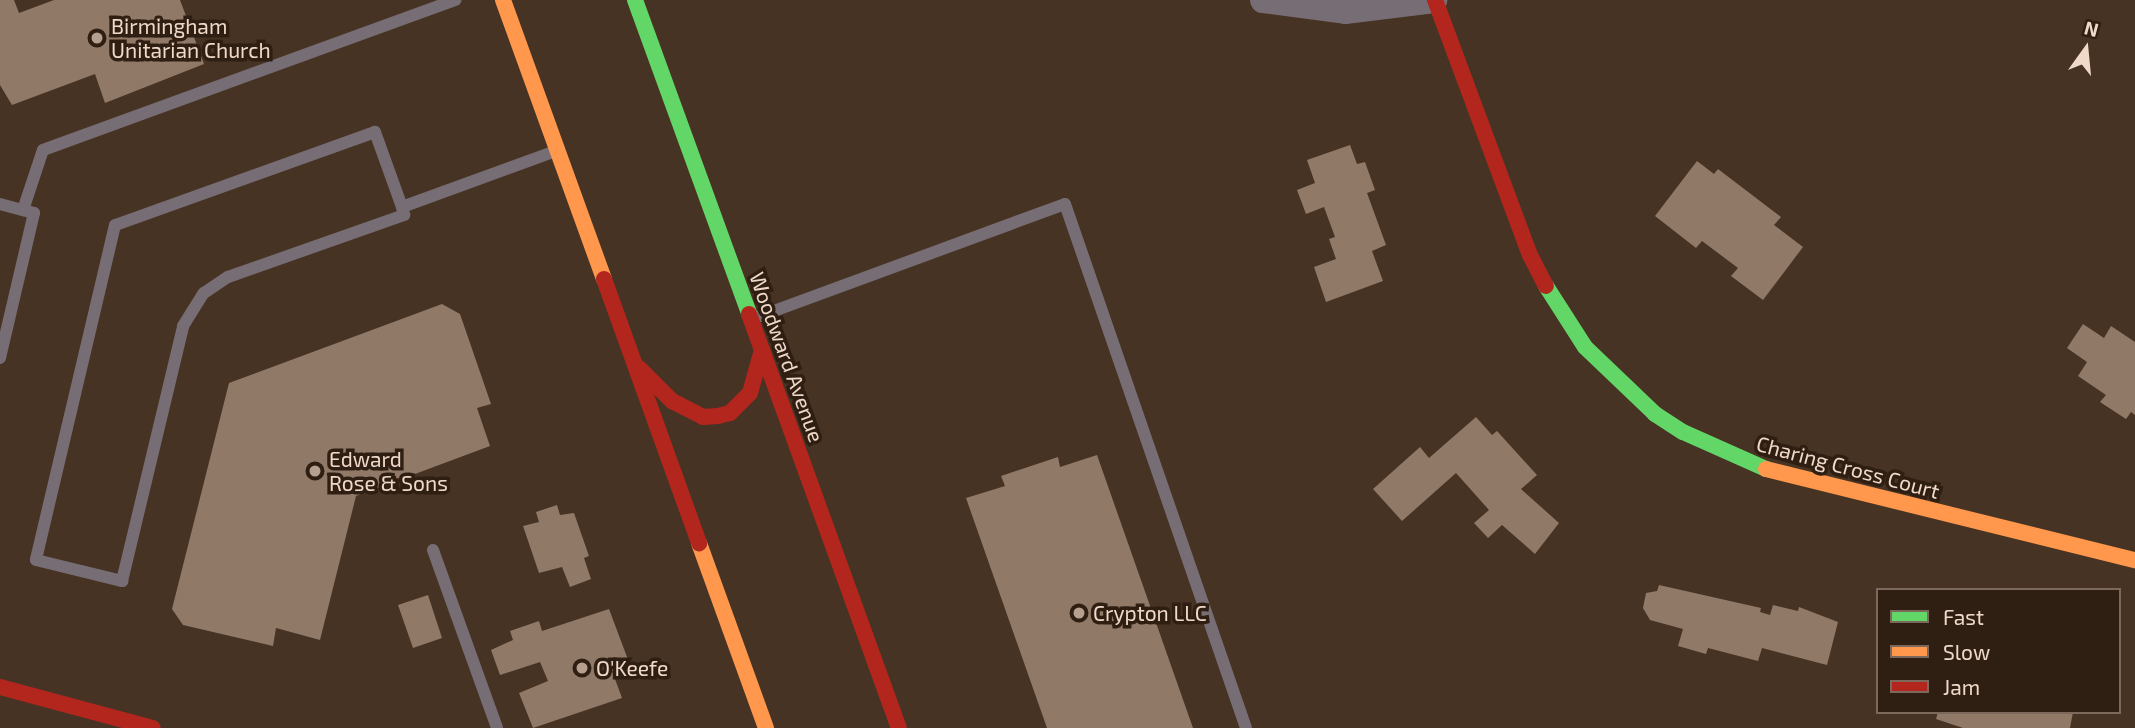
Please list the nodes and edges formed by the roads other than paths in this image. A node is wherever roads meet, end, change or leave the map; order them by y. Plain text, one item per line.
1 (456, 0) edge
2 (503, 0) edge
3 (635, 0) edge
4 (1263, 0) edge
5 (1435, 0) edge
6 (557, 150) junction
7 (0, 204) edge
8 (402, 207) junction
9 (23, 210) junction
10 (751, 319) junction
11 (762, 350) junction
12 (0, 358) edge
13 (632, 358) junction
14 (433, 550) dead end
15 (2135, 559) edge
16 (0, 687) edge
17 (153, 728) edge
18 (497, 728) edge
19 (766, 728) edge
20 (899, 728) edge
21 (1246, 728) edge

1 - 9 lane
2 - 6 main road
3 - 10 main road, Woodward Avenue
4 - 5 street
5 - 15 main road, Charing Cross Court
6 - 8 lane
6 - 13 main road
7 - 9 lane
8 - 8 lane
9 - 12 lane
10 - 11 main road, Woodward Avenue
10 - 21 lane
11 - 13 main road
11 - 20 main road, Woodward Avenue
13 - 19 main road
14 - 18 lane
16 - 17 main road

